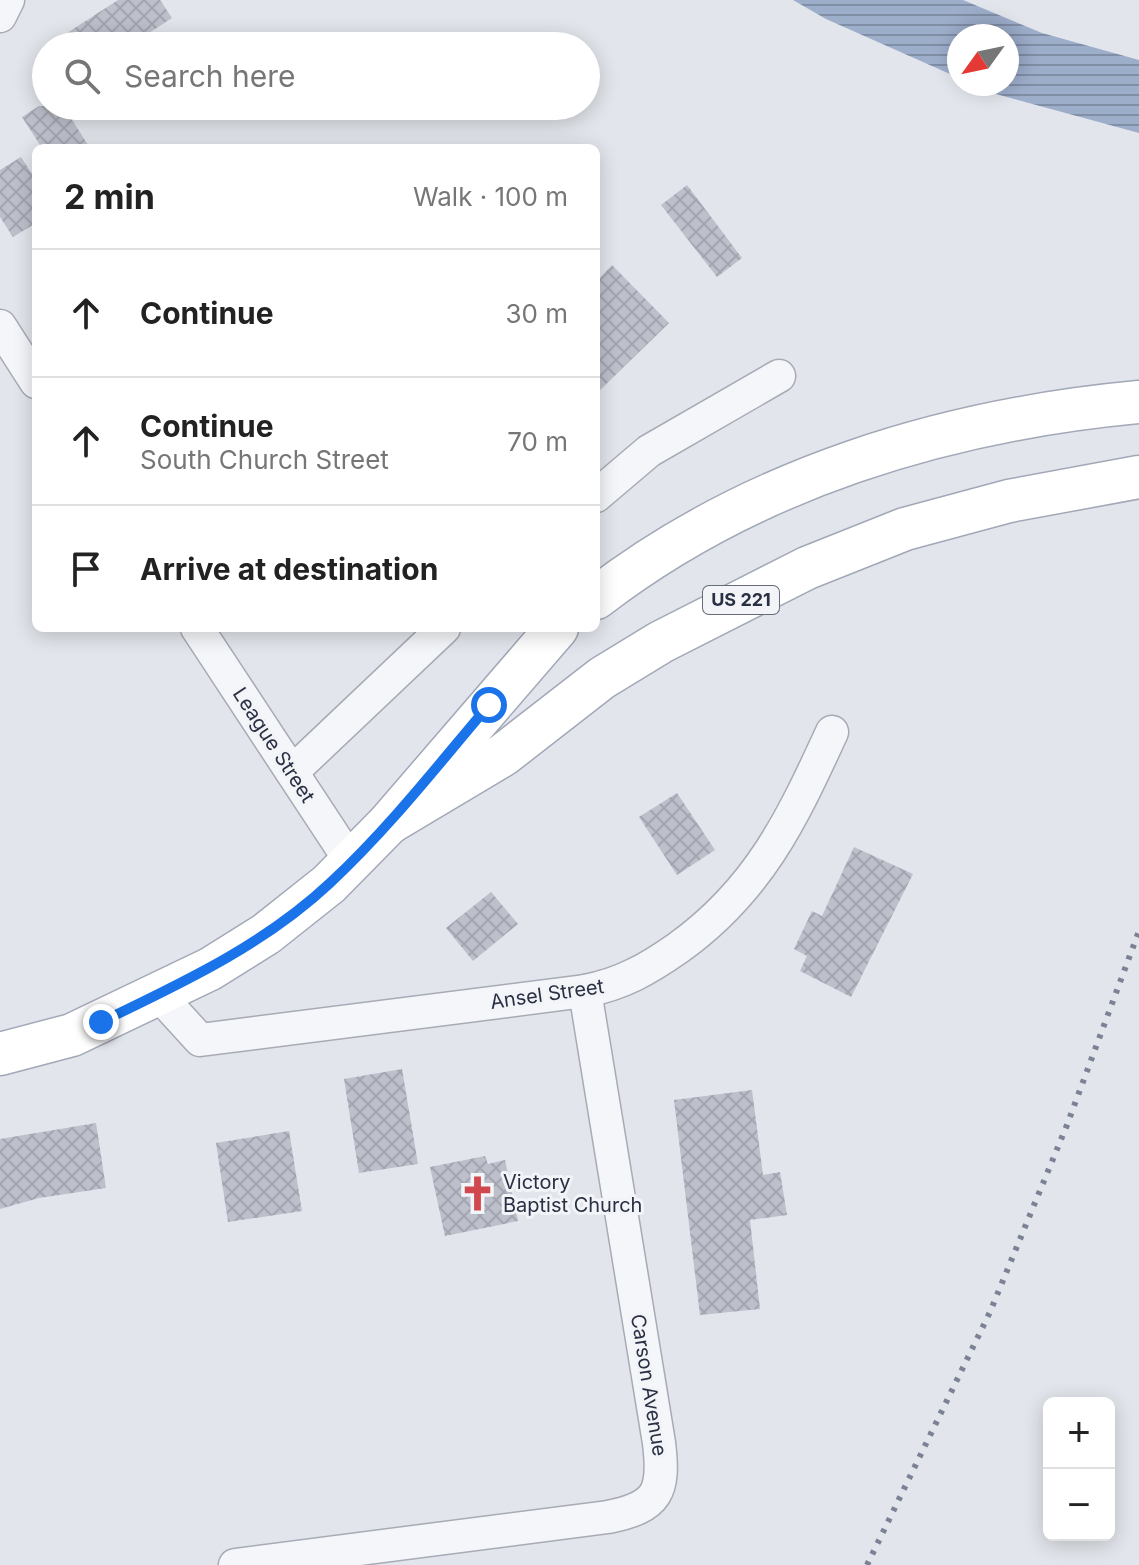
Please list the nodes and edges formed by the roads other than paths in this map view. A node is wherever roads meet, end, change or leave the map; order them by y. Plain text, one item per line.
1 (8, 0) edge
2 (0, 16) edge
3 (0, 326) edge
4 (32, 376) edge
5 (779, 376) dead end
6 (1139, 402) edge
7 (1139, 477) edge
8 (600, 493) edge
9 (600, 595) edge
10 (200, 632) edge
11 (440, 632) edge
12 (554, 632) edge
13 (832, 732) dead end
14 (292, 772) junction
15 (389, 823) junction
16 (351, 862) junction
17 (585, 991) junction
18 (158, 994) junction
19 (0, 1054) edge
20 (235, 1565) edge

1 - 2 street
3 - 4 street
5 - 8 street
6 - 9 main road
7 - 15 main road, US 221
10 - 14 street, League Street
11 - 14 street
12 - 15 main road, US 221
13 - 17 street, Ansel Street
14 - 16 street, League Street
15 - 16 main road, US 221
16 - 18 main road, US 221
17 - 18 street, Ansel Street
17 - 20 street, Carson Avenue
18 - 19 main road, US 221

